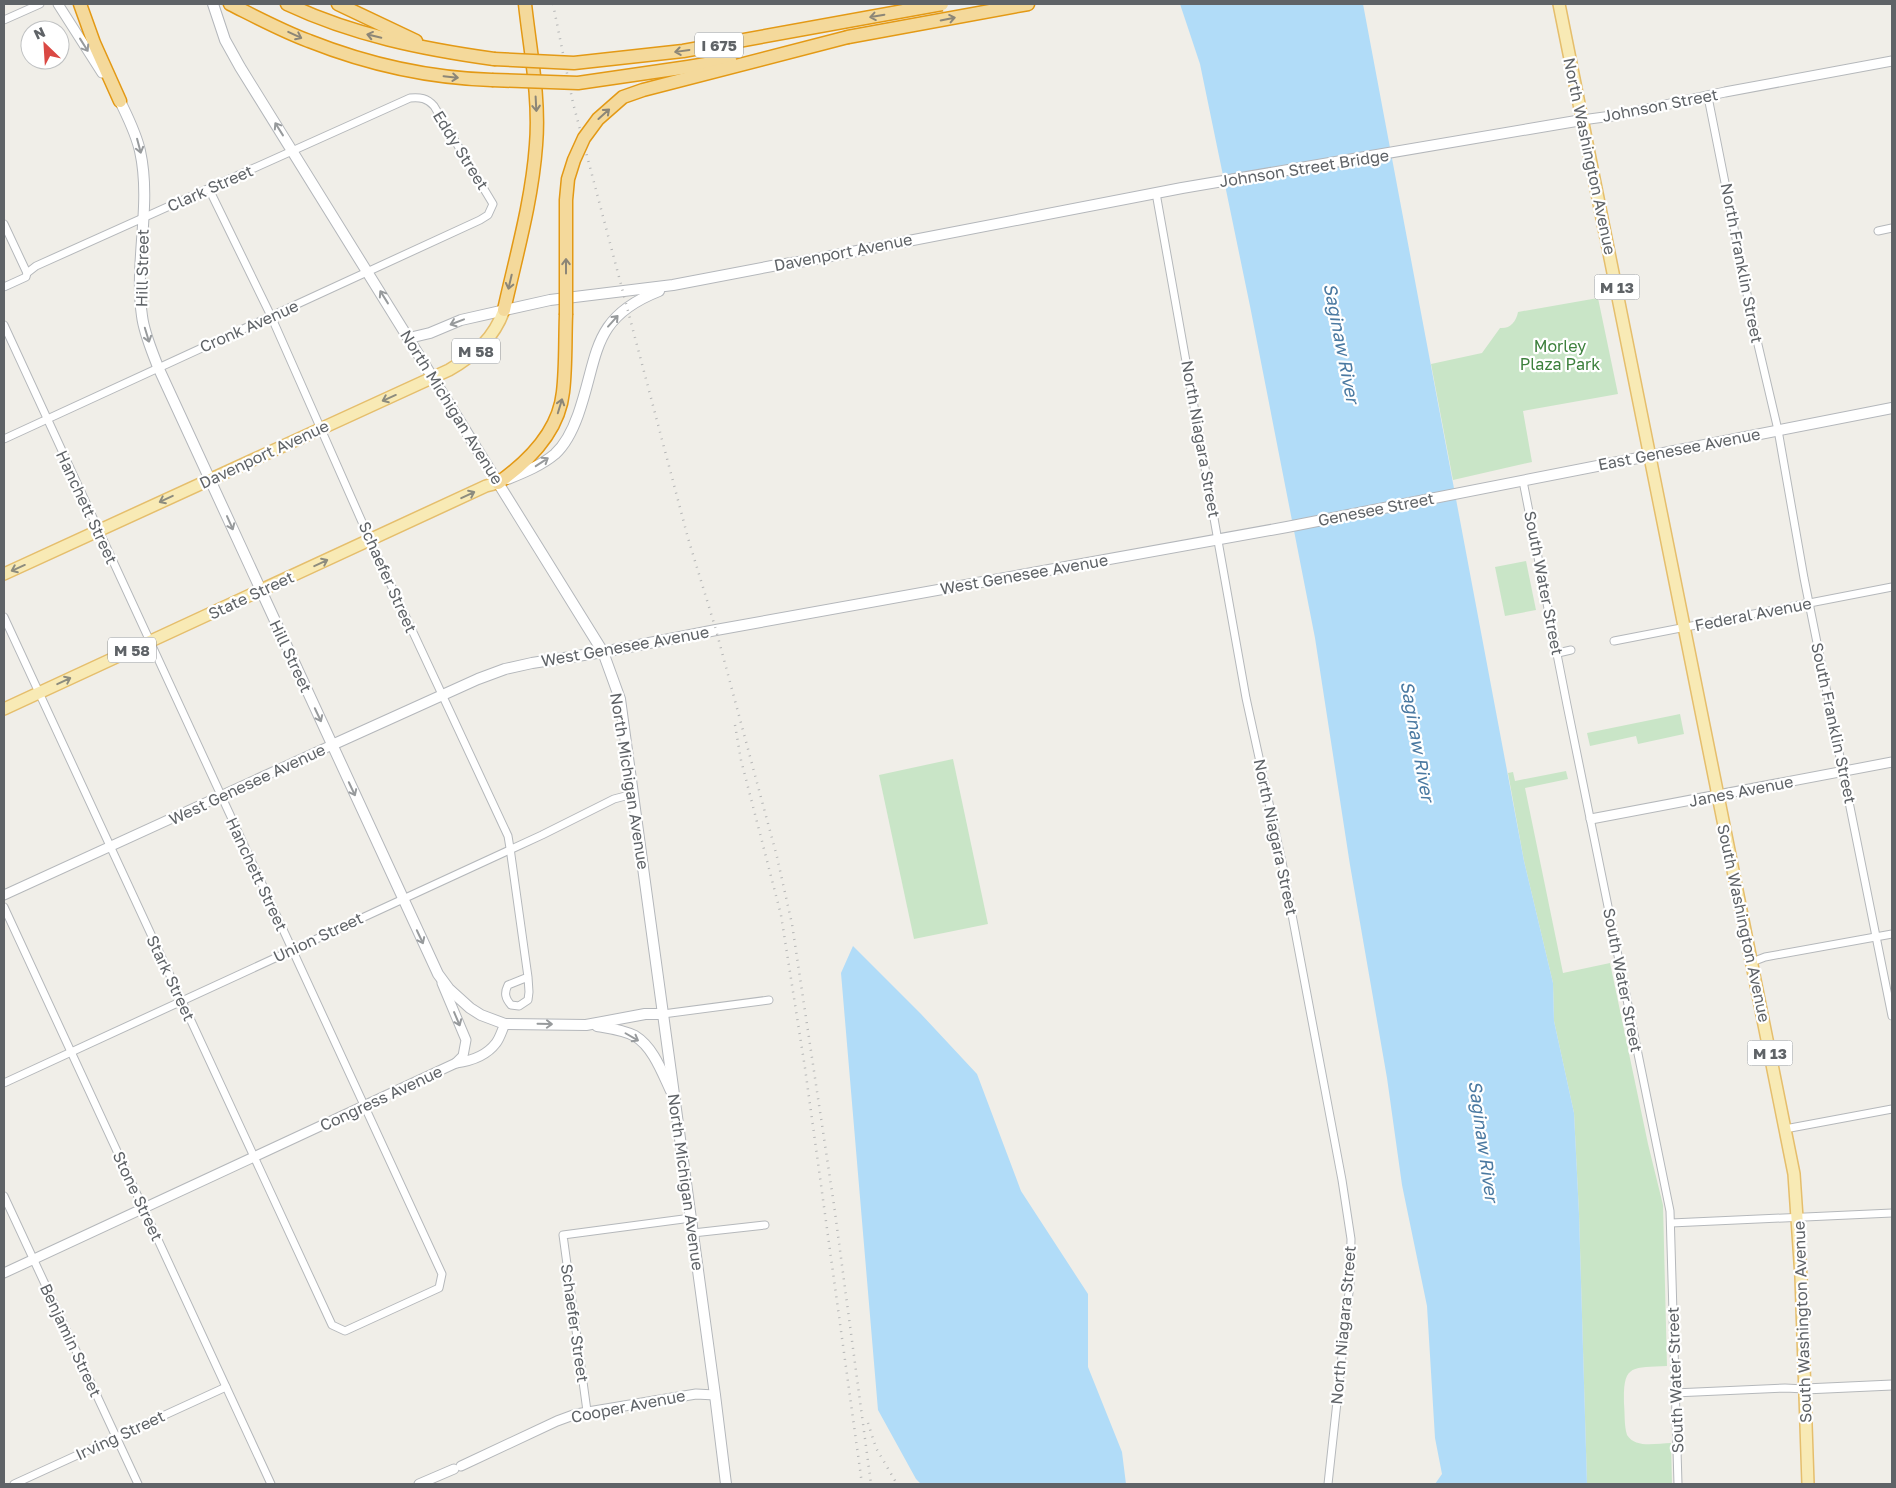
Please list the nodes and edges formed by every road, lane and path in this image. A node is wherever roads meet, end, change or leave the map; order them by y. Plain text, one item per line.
1 (40, 4) edge
2 (58, 4) edge
3 (80, 4) edge
4 (213, 4) edge
5 (230, 4) edge
6 (287, 4) edge
7 (338, 4) edge
8 (525, 4) edge
9 (942, 4) edge
10 (1028, 4) edge
11 (1559, 4) edge
12 (4, 20) edge
13 (848, 37) junction
14 (439, 52) junction
15 (1892, 61) edge
16 (1708, 97) junction
17 (421, 98) joint
18 (120, 102) junction
19 (1582, 120) junction
20 (1427, 147) joint
21 (293, 151) junction
22 (1182, 188) joint
23 (209, 189) junction
24 (1156, 193) junction
25 (492, 208) joint
26 (143, 218) junction
27 (4, 224) edge
28 (1892, 228) edge
29 (1878, 231) dead end
30 (368, 272) junction
31 (27, 273) junction
32 (673, 285) junction
33 (4, 287) edge
34 (504, 310) junction
35 (271, 316) junction
36 (4, 326) edge
37 (410, 338) junction
38 (158, 367) junction
39 (433, 378) junction
40 (1892, 408) edge
41 (47, 419) junction
42 (320, 428) junction
43 (1778, 430) junction
44 (4, 439) edge
45 (1650, 455) junction
46 (210, 479) junction
47 (1523, 481) junction
48 (498, 484) junction
49 (1465, 491) joint
50 (1287, 527) joint
51 (98, 531) junction
52 (1218, 539) junction
53 (370, 540) junction
54 (4, 574) edge
55 (1892, 586) edge
56 (260, 591) junction
57 (1810, 603) junction
58 (4, 617) edge
59 (1684, 628) junction
60 (150, 642) junction
61 (1614, 642) dead end
62 (1571, 650) dead end
63 (603, 652) junction
64 (1558, 653) junction
65 (39, 692) junction
66 (442, 694) junction
67 (4, 709) edge
68 (332, 745) junction
69 (1892, 762) edge
70 (1843, 772) junction
71 (633, 794) junction
72 (221, 795) junction
73 (1718, 796) junction
74 (1590, 819) junction
75 (110, 847) junction
76 (510, 848) junction
77 (4, 895) edge
78 (402, 898) junction
79 (4, 907) edge
80 (1892, 934) edge
81 (1877, 937) junction
82 (292, 949) junction
83 (1752, 962) junction
84 (438, 974) junction
85 (528, 976) junction
86 (181, 1000) junction
87 (769, 1000) dead end
88 (663, 1014) junction
89 (1892, 1016) edge
90 (505, 1024) junction
91 (586, 1025) junction
92 (71, 1052) junction
93 (456, 1063) junction
94 (4, 1083) edge
95 (675, 1101) junction
96 (364, 1106) junction
97 (1892, 1109) edge
98 (1785, 1129) junction
99 (254, 1157) junction
100 (4, 1196) edge
101 (144, 1208) junction
102 (1892, 1214) edge
103 (1798, 1217) junction
104 (691, 1218) junction
105 (1670, 1223) junction
106 (765, 1225) dead end
107 (693, 1233) junction
108 (33, 1259) junction
109 (4, 1273) edge
110 (345, 1331) joint
111 (1892, 1385) edge
112 (226, 1387) junction
113 (1805, 1389) junction
114 (1674, 1393) junction
115 (716, 1395) junction
116 (587, 1411) junction
117 (116, 1437) junction
118 (14, 1484) edge
119 (138, 1484) edge
120 (271, 1484) edge
121 (419, 1484) edge
122 (726, 1484) edge
123 (1328, 1484) edge
124 (1678, 1484) edge
125 (1808, 1484) edge

1 - 12 street
2 -> 18 street
3 - 18 highway
21 -> 4 main road, North Michigan Avenue
5 -> 13 highway, I 675, bridge
14 -> 6 highway, I 675
7 - 14 highway
8 -> 34 highway
9 -> 14 highway, I 675, bridge
13 -> 10 highway, I 675
11 - 19 main road, North Washington Avenue / M 13
48 -> 13 highway, bridge
15 - 16 street, Johnson Street
16 - 19 street, Johnson Street
16 - 43 street, North Franklin Street
17 - 21 street, Clark Street
17 - 25 street, Eddy Street
18 -> 26 main road
19 - 20 main road, Johnson Street
19 - 45 main road, North Washington Avenue / M 13
20 - 22 main road, Johnson Street Bridge
21 - 23 street, Clark Street
21 - 30 main road, North Michigan Avenue
22 - 24 main road, Davenport Avenue
23 - 26 street, Clark Street
23 - 35 street, Schaefer Street
24 - 32 main road, Davenport Avenue
24 - 52 street, North Niagara Street
25 - 30 street, Cronk Avenue
26 - 31 street, Clark Street
26 -> 38 main road, Hill Street
27 - 31 street
28 - 29 street
30 - 35 street, Cronk Avenue
37 -> 30 main road, North Michigan Avenue
31 - 33 street, Clark Street
32 - 34 main road, Davenport Avenue
48 -> 32 main road
34 -> 37 main road, Davenport Avenue
34 - 39 main road, Davenport Avenue / M 58
35 - 38 street, Cronk Avenue
35 - 42 street, Schaefer Street
36 - 41 street, Hanchett Street
37 - 39 main road, North Michigan Avenue
38 - 41 street, Cronk Avenue
38 - 46 main road, Hill Street
39 -> 42 main road, Davenport Avenue / M 58
39 - 48 main road, North Michigan Avenue
40 - 43 main road, East Genesee Avenue
41 - 44 street, Cronk Avenue
41 - 51 street, Hanchett Street
42 - 46 main road, Davenport Avenue / M 58
42 - 53 street, Schaefer Street
43 - 45 main road, East Genesee Avenue
43 - 57 street, South Franklin Street
45 - 47 main road, East Genesee Avenue
45 - 59 main road, South Washington Avenue / M 13
46 -> 51 main road, Davenport Avenue / M 58
46 -> 56 main road, Hill Street
47 - 49 main road, East Genesee Avenue
47 - 64 street, South Water Street
53 -> 48 main road, State Street / M 58
48 - 63 main road, North Michigan Avenue
49 - 50 main road, Genesee Street
50 - 52 main road, West Genesee Avenue
51 -> 54 main road, Davenport Avenue / M 58
51 - 60 street, Hanchett Street
52 - 63 main road, West Genesee Avenue
52 - 123 street, North Niagara Street
56 -> 53 main road, State Street / M 58
53 - 66 street, Schaefer Street
55 - 57 street, Federal Avenue
56 - 60 main road, State Street / M 58
56 -> 68 main road, Hill Street
57 - 59 street, Federal Avenue
57 - 70 street, South Franklin Street
58 - 65 street, Stark Street
59 - 61 street, Federal Avenue
59 - 73 main road, South Washington Avenue / M 13
65 -> 60 main road, State Street / M 58
60 - 72 street, Hanchett Street
62 - 64 street
63 - 66 main road, West Genesee Avenue
63 - 71 main road, North Michigan Avenue
64 - 74 street, South Water Street
65 - 67 main road, State Street / M 58
65 - 75 street, Stark Street
66 - 68 main road, West Genesee Avenue
66 - 76 street, Schaefer Street
68 - 72 street, West Genesee Avenue
68 -> 78 main road, Hill Street
69 - 70 street, Janes Avenue
70 - 73 street, Janes Avenue
70 - 81 street, South Franklin Street
71 - 76 street, Union Street
71 - 88 main road, North Michigan Avenue
72 - 75 street, West Genesee Avenue
72 - 82 street, Hanchett Street
73 - 74 street, Janes Avenue
73 - 83 main road, South Washington Avenue / M 13
74 - 105 street, South Water Street
75 - 77 street, West Genesee Avenue
75 - 86 street, Stark Street
76 - 78 street, Union Street
76 - 85 street, Schaefer Street
78 - 82 street, Union Street
78 -> 84 main road, Hill Street
79 - 92 street, Stone Street
80 - 81 street
81 - 83 street
81 - 89 street, South Franklin Street
82 - 86 street, Union Street
82 - 96 street, Hanchett Street
83 - 98 main road, South Washington Avenue / M 13
84 - 90 main road, Hill Street
84 -> 93 street, Hill Street
85 - 85 street, Schaefer Street
86 - 92 street, Union Street
86 - 99 street, Stark Street
87 - 88 street
88 - 91 main road
88 - 95 main road, North Michigan Avenue
90 -> 91 main road
90 - 93 street, Congress Avenue
91 -> 95 main road
92 - 94 street, Union Street
92 - 101 street, Stone Street
93 - 96 street, Congress Avenue
95 - 104 main road, North Michigan Avenue
96 - 99 street, Congress Avenue
96 - 110 street, Hanchett Street
97 - 98 street
98 - 103 main road, South Washington Avenue / M 13
99 - 101 street, Congress Avenue
99 - 110 street, Stark Street
100 - 108 street, Benjamin Street
101 - 108 street, Congress Avenue
101 - 112 street, Stone Street
102 - 103 street
103 - 105 street
103 - 113 main road, South Washington Avenue / M 13
104 - 107 main road, North Michigan Avenue
104 - 116 street, Schaefer Street
105 - 114 street, South Water Street
106 - 107 street
107 - 115 main road, North Michigan Avenue
108 - 109 street, Congress Avenue
108 - 117 street, Benjamin Street
111 - 113 street
112 - 117 street, Irving Street
112 - 120 street, Stone Street
113 - 114 street
113 - 125 main road, South Washington Avenue / M 13
114 - 124 street, South Water Street
115 - 116 street, Cooper Avenue
115 - 122 main road, North Michigan Avenue
116 - 121 street, Cooper Avenue
117 - 118 street, Irving Street
117 - 119 street, Benjamin Street

